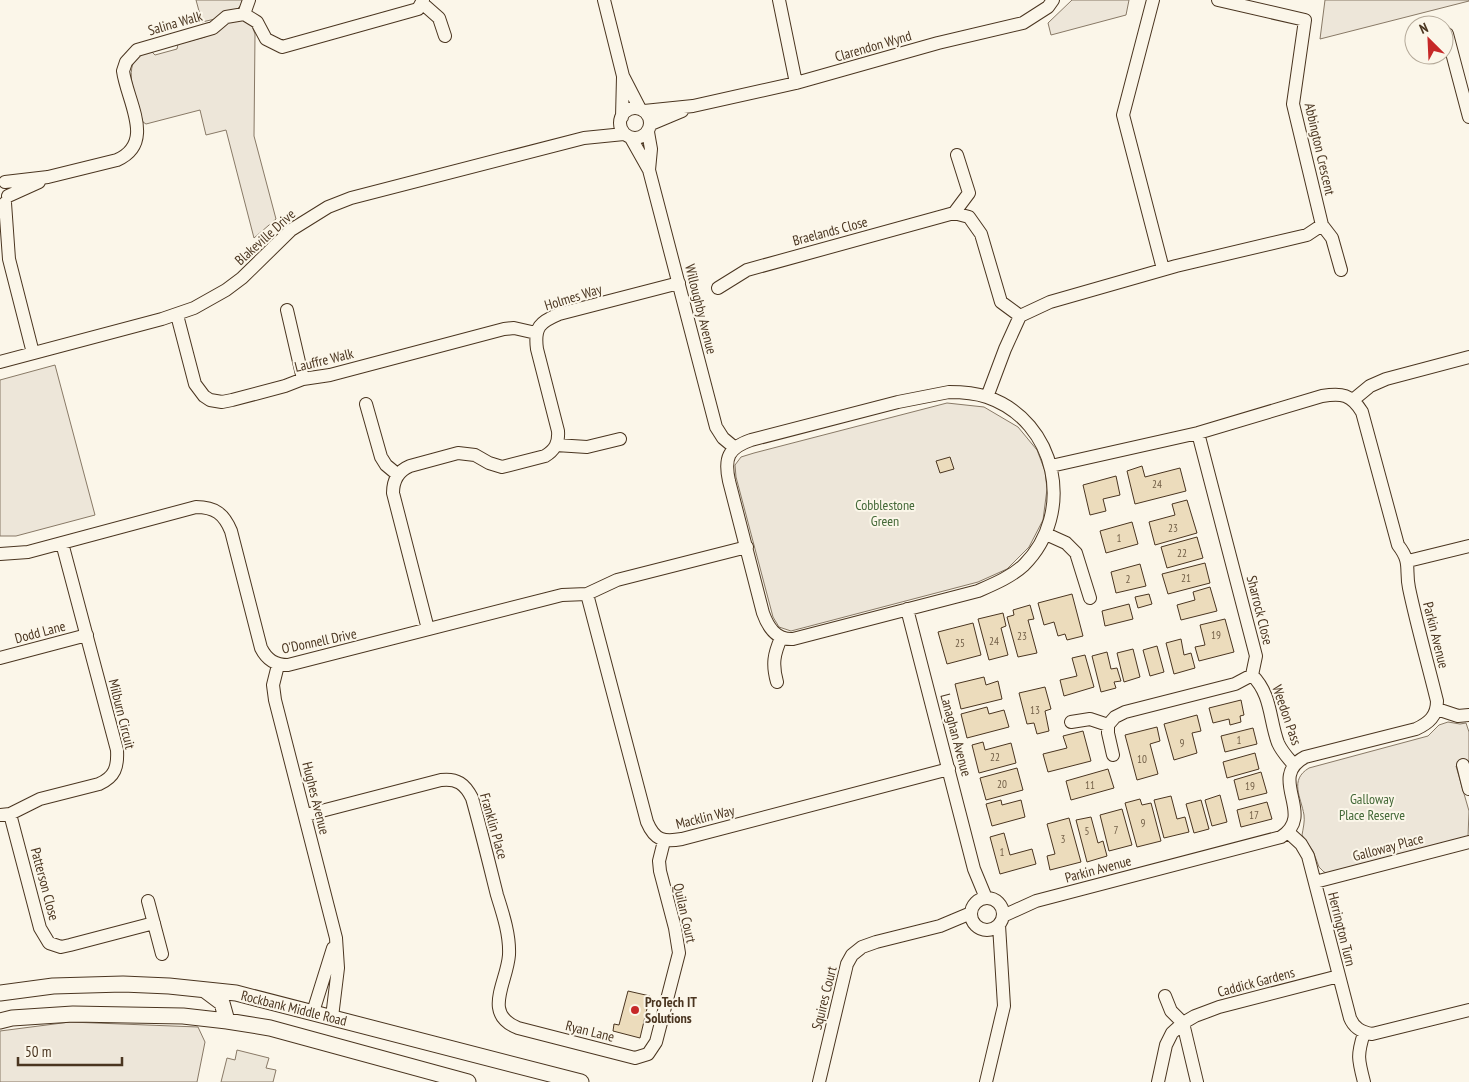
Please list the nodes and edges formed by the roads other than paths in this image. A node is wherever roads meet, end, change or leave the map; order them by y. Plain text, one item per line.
1 (249, 0) edge
2 (604, 0) edge
3 (779, 0) edge
4 (1053, 0) edge
5 (1154, 0) edge
6 (1218, 0) edge
7 (422, 1) edge
8 (244, 14) junction
9 (445, 36) dead end
10 (1454, 60) edge
11 (623, 76) junction
12 (796, 83) junction
13 (693, 106) junction
14 (642, 110) junction
15 (1469, 117) edge
16 (621, 119) junction
17 (649, 128) junction
18 (628, 136) junction
19 (584, 138) junction
20 (958, 155) dead end
21 (649, 170) junction
22 (48, 178) junction
23 (2, 180) edge
24 (4, 202) edge
25 (954, 213) junction
26 (1322, 225) junction
27 (0, 241) edge
28 (9, 259) junction
29 (1164, 270) junction
30 (1342, 270) dead end
31 (679, 283) junction
32 (718, 288) dead end
33 (287, 310) dead end
34 (177, 315) junction
35 (1020, 316) junction
36 (536, 332) junction
37 (33, 353) junction
38 (1469, 358) edge
39 (0, 362) edge
40 (303, 379) junction
41 (987, 397) junction
42 (1353, 400) junction
43 (366, 404) dead end
44 (1198, 433) junction
45 (620, 439) dead end
46 (556, 445) junction
47 (735, 448) junction
48 (1051, 466) junction
49 (398, 474) junction
50 (1046, 534) junction
51 (62, 543) junction
52 (1469, 546) edge
53 (746, 547) junction
54 (0, 554) edge
55 (1408, 562) junction
56 (587, 594) junction
57 (1090, 598) dead end
58 (907, 609) junction
59 (428, 630) junction
60 (87, 635) junction
61 (781, 638) junction
62 (0, 658) edge
63 (278, 665) junction
64 (1252, 675) junction
65 (777, 682) dead end
66 (1437, 709) junction
67 (1469, 715) edge
68 (1071, 722) dead end
69 (1108, 725) junction
70 (1113, 755) dead end
71 (1294, 765) junction
72 (1463, 765) dead end
73 (949, 769) junction
74 (1469, 789) edge
75 (5, 815) edge
76 (306, 815) junction
77 (1288, 832) junction
78 (664, 841) junction
79 (1469, 842) edge
80 (1315, 882) junction
81 (148, 901) dead end
82 (1036, 901) junction
83 (999, 903) junction
84 (979, 914) junction
85 (1001, 921) junction
86 (154, 923) junction
87 (336, 938) junction
88 (162, 954) dead end
89 (1000, 962) junction
90 (1339, 976) junction
91 (205, 990) junction
92 (0, 993) edge
93 (1165, 996) dead end
94 (1469, 1010) edge
95 (313, 1012) junction
96 (332, 1017) junction
97 (0, 1021) edge
98 (228, 1021) junction
99 (1183, 1023) junction
100 (518, 1028) joint
101 (1364, 1033) junction
102 (318, 1040) junction
103 (652, 1050) joint
104 (565, 1081) edge
105 (468, 1082) edge
106 (581, 1082) edge
107 (818, 1082) edge
108 (986, 1082) edge
109 (1158, 1082) edge
110 (1197, 1082) edge
111 (1364, 1082) edge

1 - 8 street
2 - 11 street
3 - 12 street
4 - 12 street, Clarendon Wynd
5 - 29 street
6 - 26 street, Abbington Crescent
7 - 8 street
7 - 9 street
8 - 22 street, Salina Walk
10 - 15 street
11 - 14 street
11 - 16 street
12 - 13 street, Clarendon Wynd
13 - 14 street, Clarendon Wynd
13 - 17 street, Clarendon Wynd
14 - 16 street
14 - 17 street
16 - 18 street
16 - 19 street, Blakeville Drive
17 - 18 street
17 - 21 street, Willoughby Avenue
18 - 19 street, Blakeville Drive
18 - 21 street, Willoughby Avenue
19 - 34 street, Blakeville Drive
20 - 25 street
21 - 31 street, Willoughby Avenue
22 - 23 street, Salina Walk
22 - 24 street, Salina Walk
23 - 24 street
24 - 28 street
25 - 32 street, Braelands Close
25 - 35 street
26 - 29 street
26 - 30 street, Abbington Crescent
27 - 28 street
28 - 37 street
29 - 35 street
31 - 36 street, Holmes Way
31 - 47 street, Willoughby Avenue
33 - 40 street
34 - 37 street, Blakeville Drive
34 - 40 street, Lauffre Walk
35 - 41 street
36 - 40 street, Lauffre Walk
36 - 46 street
37 - 39 street, Blakeville Drive
38 - 42 street
41 - 47 street
41 - 48 street
42 - 44 street
42 - 55 street, Parkin Avenue
43 - 49 street
44 - 48 street
44 - 64 street, Sharrock Close
45 - 46 street
46 - 49 street
47 - 53 street
48 - 50 street
49 - 59 street
50 - 57 street
50 - 58 street
51 - 54 street, O'Donnell Drive
51 - 60 street, Milburn Circuit
51 - 63 street, O'Donnell Drive
52 - 55 street
53 - 56 street, O'Donnell Drive
53 - 61 street
55 - 66 street, Parkin Avenue
56 - 59 street, O'Donnell Drive
56 - 78 street, Macklin Way
58 - 61 street
58 - 73 street, Lanaghan Avenue
59 - 63 street, O'Donnell Drive
60 - 62 street, Dodd Lane
60 - 75 street, Milburn Circuit
61 - 65 street
63 - 76 street, Hughes Avenue
64 - 69 street
64 - 71 street, Weedon Pass
66 - 67 street
66 - 71 street
68 - 69 street
69 - 70 street
71 - 77 street
72 - 74 street
73 - 78 street, Macklin Way
73 - 84 street, Lanaghan Avenue
75 - 86 street, Patterson Close
76 - 87 street, Hughes Avenue
76 - 100 street, Franklin Place
77 - 80 street, Herrington Turn
77 - 82 street, Parkin Avenue
78 - 103 street, Quilan Court
79 - 80 street, Galloway Place
80 - 90 street, Herrington Turn
81 - 86 street
82 - 83 street, Parkin Avenue
82 - 85 street, Parkin Avenue
83 - 84 street
83 - 85 street, Lanaghan Avenue
84 - 85 street, Parkin Avenue
84 - 89 street, Lanaghan Avenue
84 - 107 street, Squires Court
85 - 89 street, Lanaghan Avenue
86 - 88 street
87 - 95 street
87 - 96 street, Hughes Avenue
89 - 108 street, Lanaghan Avenue
90 - 99 street, Caddick Gardens
90 - 101 street, Herrington Turn
91 - 92 street, Rockbank Middle Road
91 - 95 street, Rockbank Middle Road
91 - 98 street
93 - 99 street
94 - 101 street
95 - 96 street, Rockbank Middle Road
95 - 102 street
96 - 102 street
96 - 104 street, Rockbank Middle Road
97 - 98 street, Rockbank Middle Road
98 - 102 street, Rockbank Middle Road
99 - 109 street, Caddick Gardens
99 - 110 street
100 - 103 street, Ryan Lane
101 - 111 street
102 - 105 street, Rockbank Middle Road
104 - 106 street, Rockbank Middle Road

